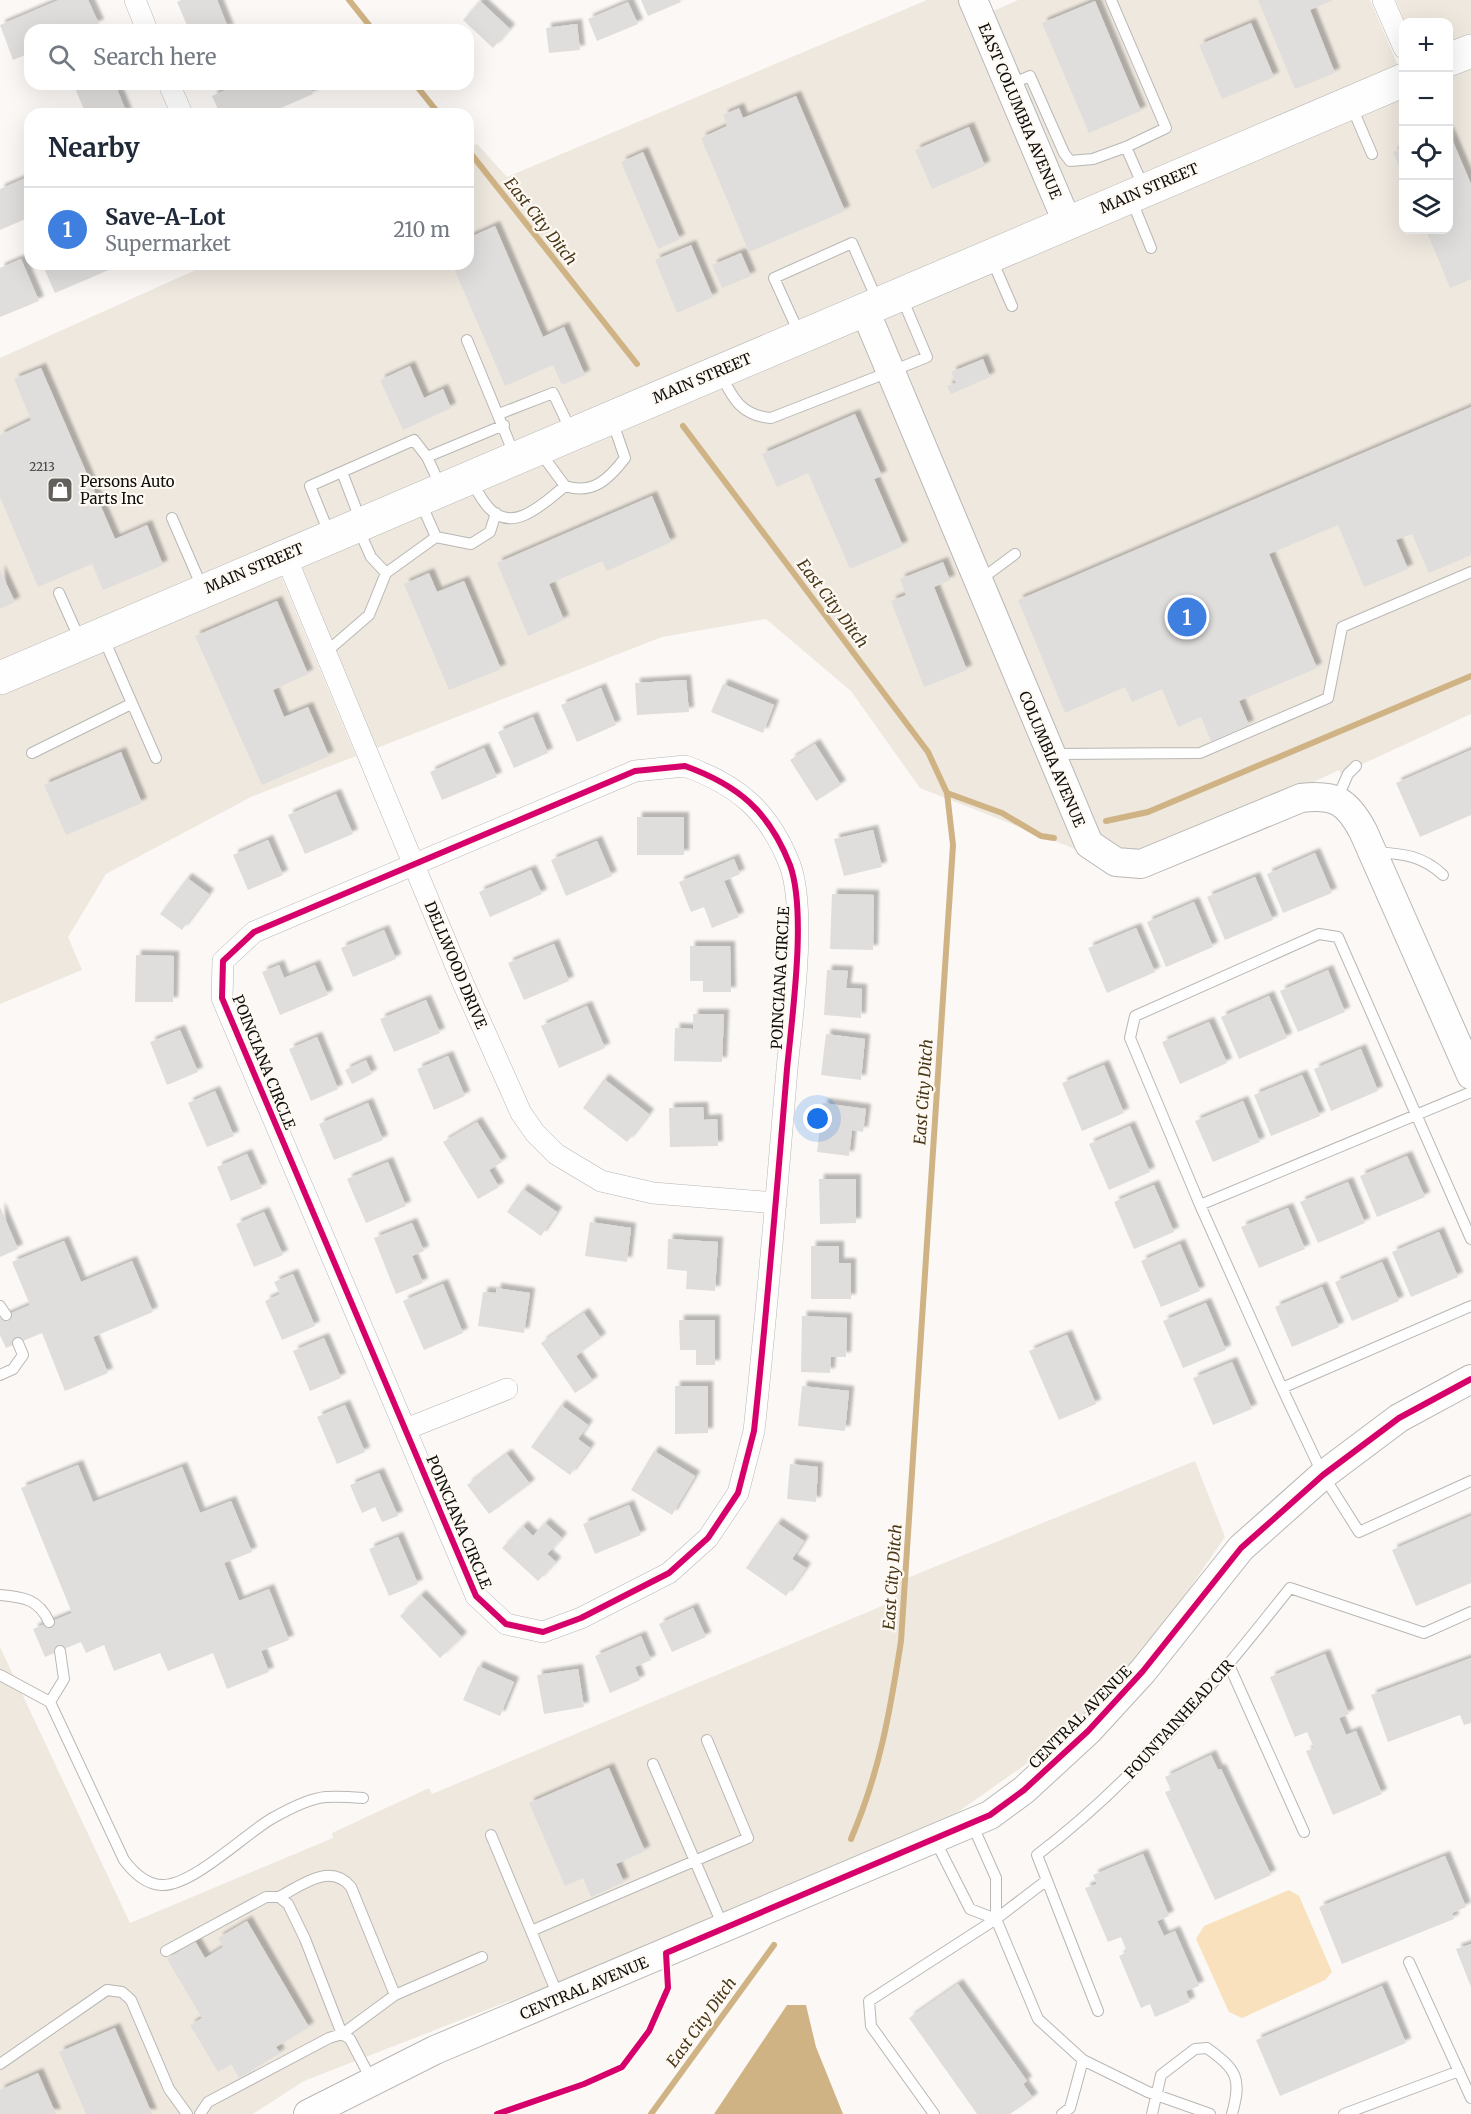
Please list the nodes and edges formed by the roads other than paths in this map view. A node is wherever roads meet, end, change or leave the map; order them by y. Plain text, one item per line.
1 (135, 0) edge
2 (1111, 0) edge
3 (1383, 0) edge
4 (980, 2) edge
5 (145, 24) edge
6 (1399, 37) edge
7 (1471, 51) edge
8 (1453, 58) edge
9 (1399, 82) edge
10 (172, 90) edge
11 (1350, 103) junction
12 (180, 108) edge
13 (1126, 147) junction
14 (1051, 154) junction
15 (1372, 154) dead end
16 (1137, 193) junction
17 (1066, 222) junction
18 (1151, 248) dead end
19 (990, 254) junction
20 (881, 301) junction
21 (1012, 306) dead end
22 (801, 336) junction
23 (467, 340) dead end
24 (719, 371) junction
25 (890, 372) junction
26 (499, 414) junction
27 (611, 417) junction
28 (504, 425) junction
29 (572, 434) junction
30 (526, 453) junction
31 (427, 458) junction
32 (342, 472) junction
33 (565, 486) junction
34 (443, 488) junction
35 (496, 513) junction
36 (172, 518) dead end
37 (350, 528) junction
38 (436, 537) junction
39 (1015, 554) dead end
40 (285, 555) junction
41 (1471, 572) edge
42 (386, 573) junction
43 (978, 582) junction
44 (203, 590) junction
45 (59, 593) dead end
46 (91, 638) junction
47 (326, 653) junction
48 (0, 678) edge
49 (131, 704) junction
50 (32, 753) dead end
51 (1050, 754) junction
52 (156, 758) dead end
53 (1356, 766) dead end
54 (1337, 800) junction
55 (1372, 852) junction
56 (413, 866) junction
57 (1443, 875) dead end
58 (1471, 1075) edge
59 (1471, 1092) edge
60 (1415, 1113) junction
61 (776, 1203) junction
62 (1200, 1205) junction
63 (1471, 1239) edge
64 (1471, 1306) edge
65 (18, 1343) dead end
66 (0, 1375) edge
67 (1471, 1379) edge
68 (1282, 1388) junction
69 (507, 1389) dead end
70 (406, 1429) junction
71 (1323, 1475) junction
72 (1471, 1481) edge
73 (0, 1595) edge
74 (1471, 1612) edge
75 (49, 1622) dead end
76 (60, 1651) dead end
77 (1229, 1665) junction
78 (0, 1676) edge
79 (50, 1701) junction
80 (707, 1740) dead end
81 (653, 1764) dead end
82 (363, 1798) dead end
83 (971, 1823) junction
84 (1304, 1832) dead end
85 (492, 1835) dead end
86 (935, 1840) junction
87 (695, 1861) junction
88 (1047, 1880) junction
89 (279, 1897) junction
90 (996, 1919) junction
91 (724, 1929) junction
92 (531, 1931) junction
93 (166, 1951) dead end
94 (482, 1957) dead end
95 (1409, 1962) dead end
96 (395, 1995) junction
97 (559, 1998) junction
98 (1098, 2011) dead end
99 (342, 2034) junction
100 (1083, 2060) junction
101 (0, 2064) edge
102 (1459, 2071) junction
103 (372, 2082) junction
104 (1158, 2095) junction
105 (1471, 2098) edge
106 (187, 2114) edge
107 (200, 2114) edge
108 (308, 2114) edge
109 (934, 2114) edge
110 (1062, 2114) edge
111 (1152, 2114) edge
112 (1209, 2114) edge
113 (1232, 2114) edge
114 (1344, 2114) edge

1 - 5 street
2 - 13 lane
3 - 6 street
4 - 14 street, EAST COLUMBIA AVENUE
7 - 8 main road
9 - 11 main road, MAIN STREET
10 - 12 street
11 - 15 lane
11 - 16 main road, MAIN STREET
13 - 14 lane
13 - 16 lane
14 - 17 street, EAST COLUMBIA AVENUE
16 - 17 main road, MAIN STREET
16 - 18 lane
17 - 19 main road, MAIN STREET
19 - 20 main road, MAIN STREET
19 - 21 lane
20 - 22 main road, MAIN STREET
20 - 22 lane
20 - 25 street, COLUMBIA AVENUE
20 - 25 lane
22 - 24 main road, MAIN STREET
23 - 26 lane
24 - 25 lane
24 - 27 main road, MAIN STREET
25 - 43 street, COLUMBIA AVENUE
26 - 28 lane
26 - 29 lane
27 - 29 main road, MAIN STREET
27 - 33 lane
28 - 30 lane
28 - 31 lane
29 - 30 main road, MAIN STREET
30 - 33 lane
30 - 34 main road, MAIN STREET
31 - 32 lane
31 - 34 lane
32 - 37 lane
32 - 37 lane
33 - 35 lane
34 - 35 lane
34 - 37 main road, MAIN STREET
34 - 38 lane
35 - 38 lane
36 - 44 lane
37 - 40 main road, MAIN STREET
37 - 42 lane
38 - 42 lane
39 - 43 lane
40 - 44 main road, MAIN STREET
40 - 47 street, DELLWOOD DRIVE
41 - 51 lane
42 - 47 lane
43 - 51 street, COLUMBIA AVENUE
44 - 46 main road, MAIN STREET
45 - 46 lane
46 - 48 main road, MAIN STREET
46 - 49 lane
47 - 56 street, DELLWOOD DRIVE
49 - 50 lane
49 - 52 lane
51 - 54 street, COLUMBIA AVENUE
53 - 54 lane
54 - 55 street
55 - 57 lane
55 - 58 street
56 - 61 street, DELLWOOD DRIVE
56 - 61 street, POINCIANA CIRCLE
56 - 70 street, POINCIANA CIRCLE
59 - 60 lane
60 - 62 lane
60 - 62 lane
60 - 63 lane
61 - 70 street, POINCIANA CIRCLE
62 - 68 lane
64 - 68 lane
65 - 66 lane
67 - 71 street, CENTRAL AVENUE
68 - 71 lane
69 - 70 street
71 - 72 lane
71 - 83 street, CENTRAL AVENUE
73 - 75 lane
74 - 77 lane, FOUNTAINHEAD CIR
76 - 79 lane
77 - 84 lane
77 - 88 lane, FOUNTAINHEAD CIR
78 - 79 lane
79 - 82 lane
80 - 87 lane
81 - 87 lane
83 - 86 street, CENTRAL AVENUE
83 - 90 lane
85 - 92 lane
86 - 90 lane
86 - 91 street, CENTRAL AVENUE
87 - 91 lane
87 - 92 lane
88 - 90 lane
88 - 98 lane, FOUNTAINHEAD CIR
89 - 93 lane
89 - 96 lane
89 - 99 lane
90 - 100 lane
90 - 109 lane
91 - 97 street, CENTRAL AVENUE
92 - 97 lane
94 - 96 lane
95 - 102 lane
96 - 99 lane
97 - 103 street, CENTRAL AVENUE
99 - 103 lane
99 - 107 lane
100 - 104 lane
100 - 110 lane
101 - 106 lane
102 - 105 lane
102 - 114 lane
103 - 108 street, CENTRAL AVENUE
104 - 111 lane
104 - 112 lane
104 - 113 lane

